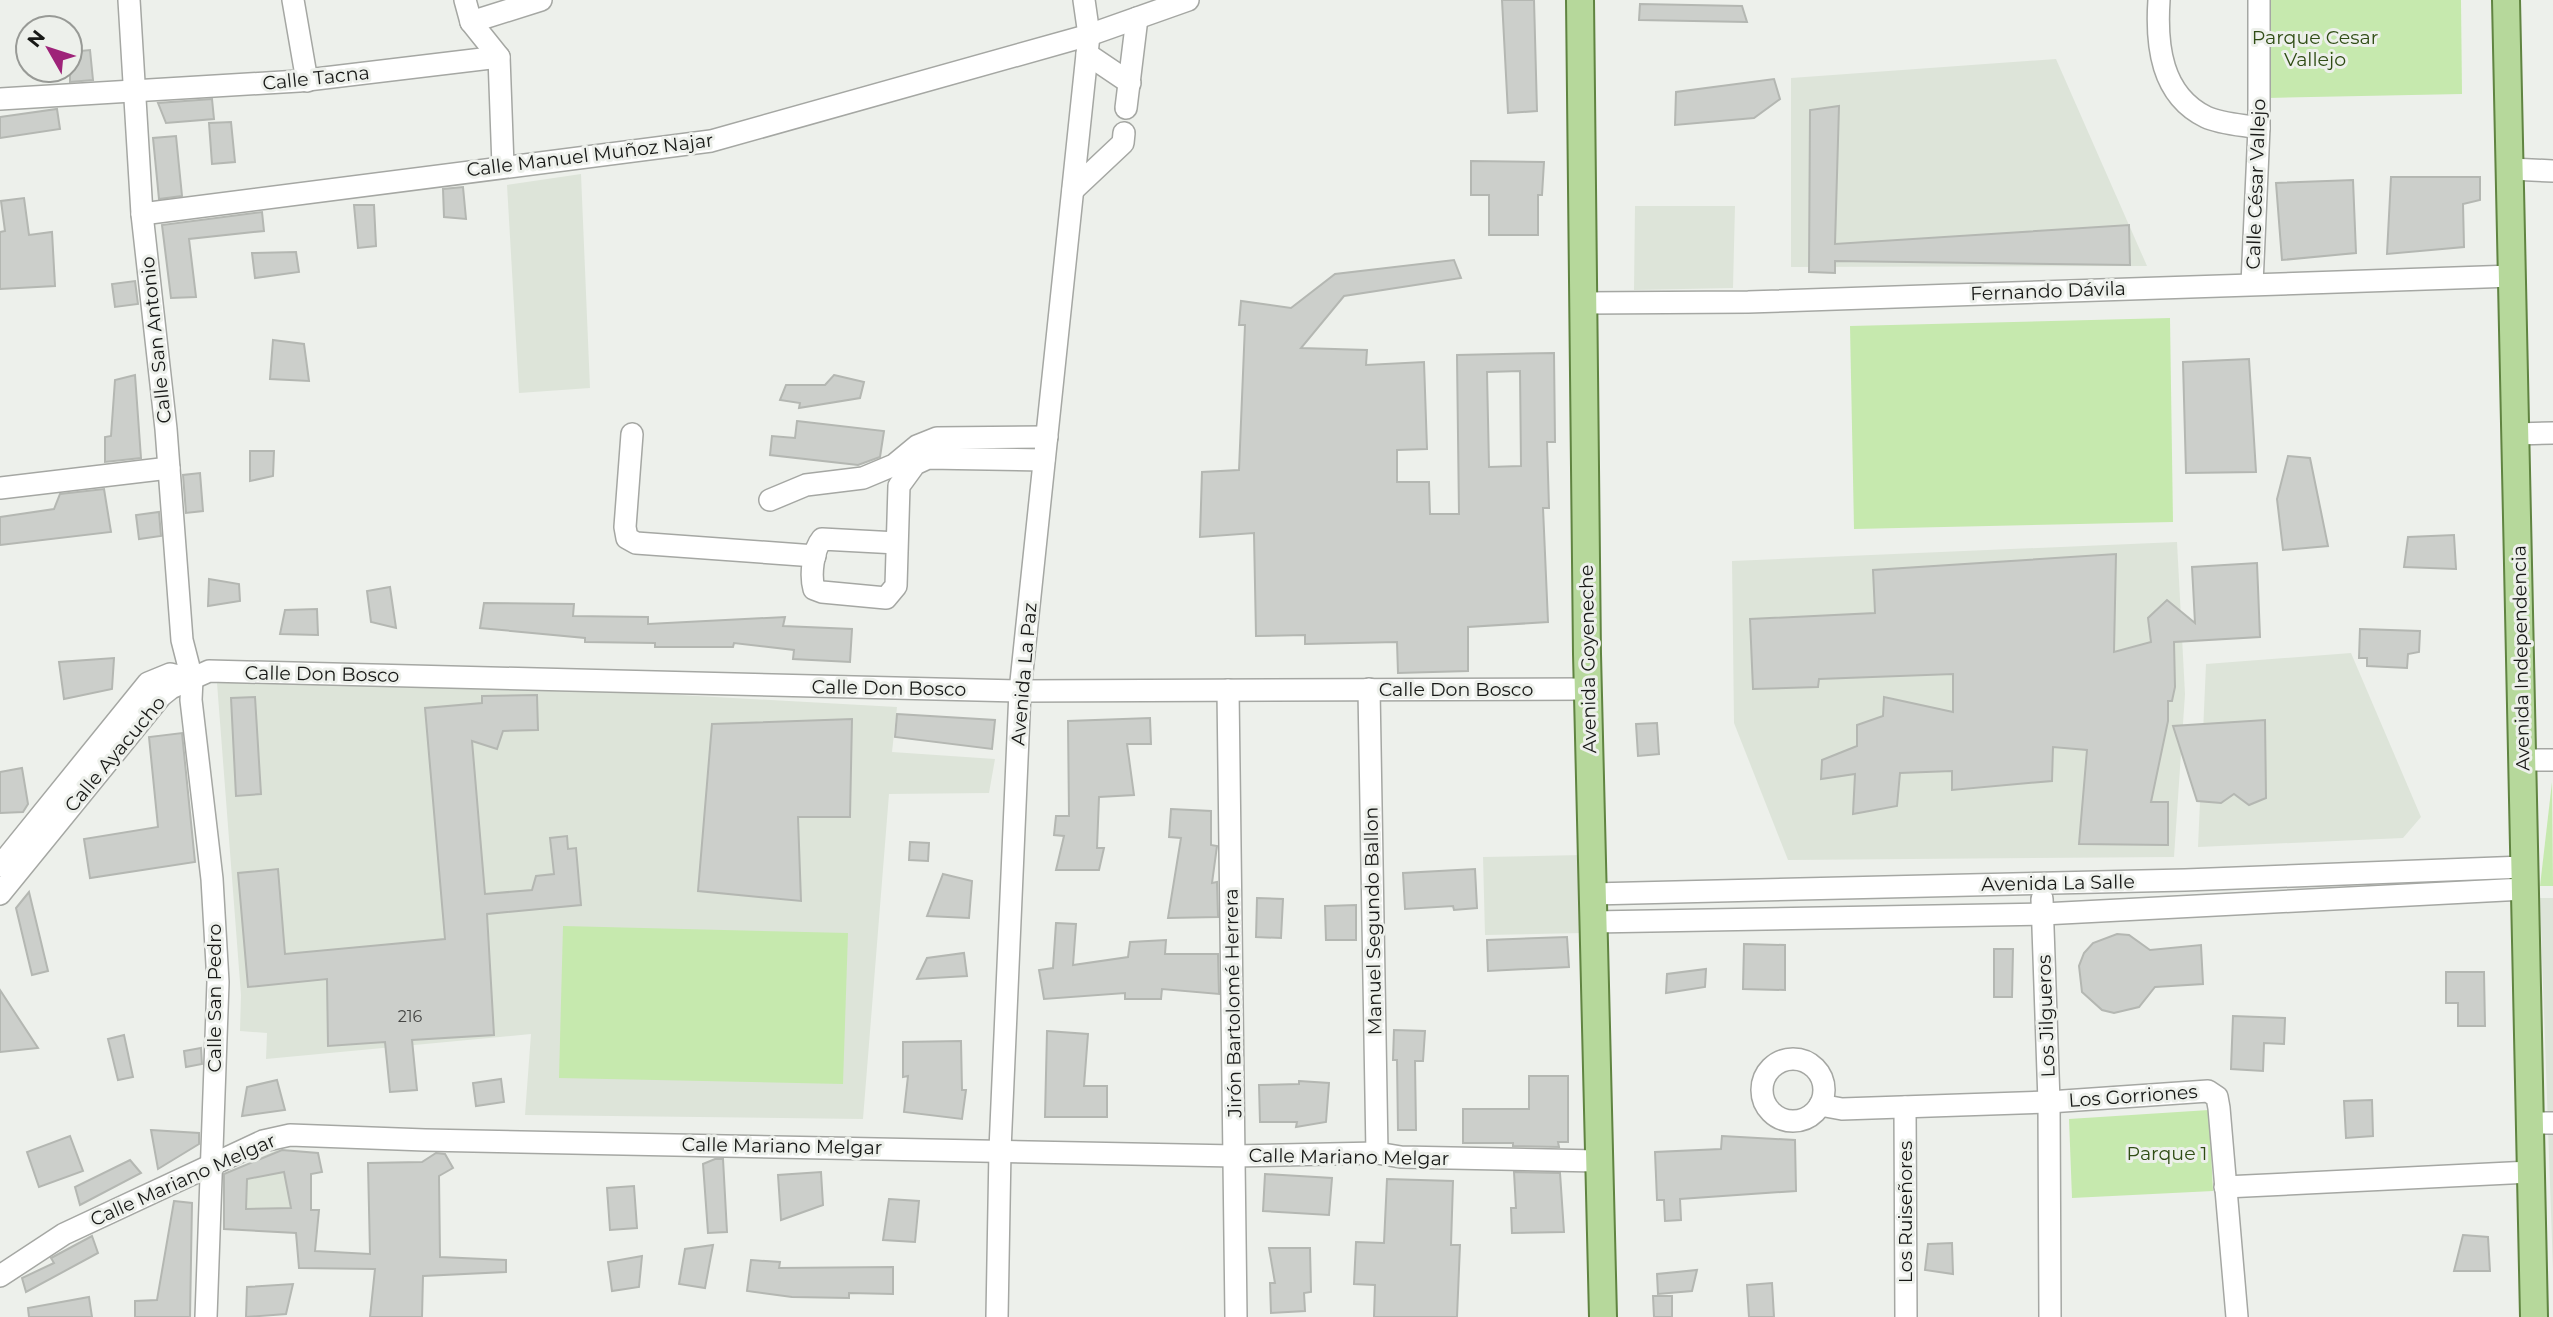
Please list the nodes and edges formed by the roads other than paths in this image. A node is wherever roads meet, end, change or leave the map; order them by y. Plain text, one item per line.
1 (129, 0) edge
2 (293, 0) edge
3 (465, 0) edge
4 (541, 0) edge
5 (1084, 0) edge
6 (1188, 0) edge
7 (1580, 0) edge
8 (2159, 0) edge
9 (2259, 0) edge
10 (2506, 0) edge
11 (1137, 18) junction
12 (471, 22) junction
13 (1088, 45) junction
14 (499, 57) junction
15 (307, 80) junction
16 (1129, 83) junction
17 (133, 91) junction
18 (0, 99) edge
19 (1126, 108) dead end
20 (2259, 128) junction
21 (1124, 133) dead end
22 (503, 166) junction
23 (2511, 169) junction
24 (2553, 171) edge
25 (1073, 190) junction
26 (142, 214) junction
27 (2513, 276) junction
28 (2252, 284) junction
29 (1583, 303) junction
30 (2553, 433) edge
31 (632, 434) dead end
32 (2516, 434) junction
33 (1047, 437) junction
34 (1045, 460) junction
35 (169, 468) junction
36 (0, 488) edge
37 (770, 500) dead end
38 (897, 543) junction
39 (815, 556) junction
40 (192, 679) junction
41 (1369, 689) junction
42 (1588, 689) junction
43 (1228, 690) junction
44 (1020, 691) junction
45 (2524, 760) junction
46 (2553, 760) edge
47 (0, 866) edge
48 (2368, 873) junction
49 (2524, 878) junction
50 (2042, 883) junction
51 (0, 894) edge
52 (1592, 894) junction
53 (2370, 897) junction
54 (2043, 914) junction
55 (1593, 922) junction
56 (2049, 1102) junction
57 (1820, 1105) dead end
58 (1905, 1107) junction
59 (2541, 1123) edge
60 (1000, 1150) junction
61 (1377, 1153) junction
62 (1235, 1156) junction
63 (1597, 1161) junction
64 (211, 1165) junction
65 (2530, 1172) junction
66 (2225, 1186) junction
67 (0, 1276) edge
68 (206, 1317) edge
69 (997, 1317) edge
70 (1236, 1317) edge
71 (1603, 1317) edge
72 (1906, 1317) edge
73 (2050, 1317) edge
74 (2237, 1317) edge
75 (2534, 1317) edge

1 - 17 street, Calle San Antonio
2 - 15 street
3 - 12 street
4 - 12 street
5 - 13 street, Avenida La Paz
6 - 11 street, Calle Manuel Muñoz Najar
7 - 29 main road, Avenida Goyeneche
8 - 20 street
9 - 20 street, Calle César Vallejo
10 - 23 main road, Avenida Independencia
11 - 13 street, Calle Manuel Muñoz Najar
11 - 16 street
12 - 14 street
13 - 16 street
13 - 22 street, Calle Manuel Muñoz Najar
13 - 25 street, Avenida La Paz
14 - 15 street, Calle Tacna
14 - 22 street
15 - 17 street, Calle Tacna
16 - 19 street
17 - 18 street, Calle Tacna
17 - 26 street, Calle San Antonio
20 - 28 street, Calle César Vallejo
21 - 25 street
22 - 26 street, Calle Manuel Muñoz Najar
23 - 24 street
23 - 27 main road, Avenida Independencia
25 - 33 street, Avenida La Paz
26 - 35 street, Calle San Antonio
27 - 28 street, Fernando Dávila
27 - 32 main road, Avenida Independencia
28 - 29 street, Fernando Dávila
29 - 42 main road, Avenida Goyeneche
30 - 32 street
31 - 39 street
32 - 45 main road, Avenida Independencia
33 - 34 street, Avenida La Paz
33 - 37 street
34 - 38 street
34 - 44 street, Avenida La Paz
35 - 36 street
35 - 40 street, Calle San Antonio
38 - 39 street
38 - 39 street
40 - 44 street, Calle Don Bosco
40 - 47 street, Calle Ayacucho
40 - 51 street, Calle Ayacucho
40 - 64 street, Calle San Pedro
41 - 42 street, Calle Don Bosco
41 - 43 street, Calle Don Bosco
41 - 61 street, Manuel Segundo Ballon
42 - 52 main road, Avenida Goyeneche
43 - 44 street, Calle Don Bosco
43 - 62 street, Jirón Bartolomé Herrera
44 - 60 street, Avenida La Paz
45 - 46 street
45 - 49 main road, Avenida Independencia
48 - 49 street, Avenida La Salle
48 - 50 street, Avenida La Salle
48 - 53 street
49 - 53 street, Avenida La Salle
49 - 59 main road, Avenida Independencia
50 - 52 street, Avenida La Salle
50 - 54 street, Los Jilgueros
52 - 55 main road, Avenida Goyeneche
53 - 54 street, Avenida La Salle
54 - 55 street, Avenida La Salle
54 - 56 street, Los Jilgueros
55 - 63 main road, Avenida Goyeneche
56 - 58 street, Los Gorriones
56 - 66 street, Los Gorriones
56 - 73 street, Los Jilgueros
57 - 58 street, Los Gorriones
58 - 72 street, Los Ruiseñores
59 - 65 main road, Avenida Independencia
60 - 62 street, Calle Mariano Melgar
60 - 64 street, Calle Mariano Melgar
60 - 69 street, Avenida La Paz
61 - 62 street, Calle Mariano Melgar
61 - 63 street, Calle Mariano Melgar
62 - 70 street, Jirón Bartolomé Herrera
63 - 71 main road, Avenida Goyeneche
64 - 67 street, Calle Mariano Melgar
64 - 68 street, Calle San Pedro
65 - 66 street
65 - 75 main road, Avenida Independencia
66 - 74 street

